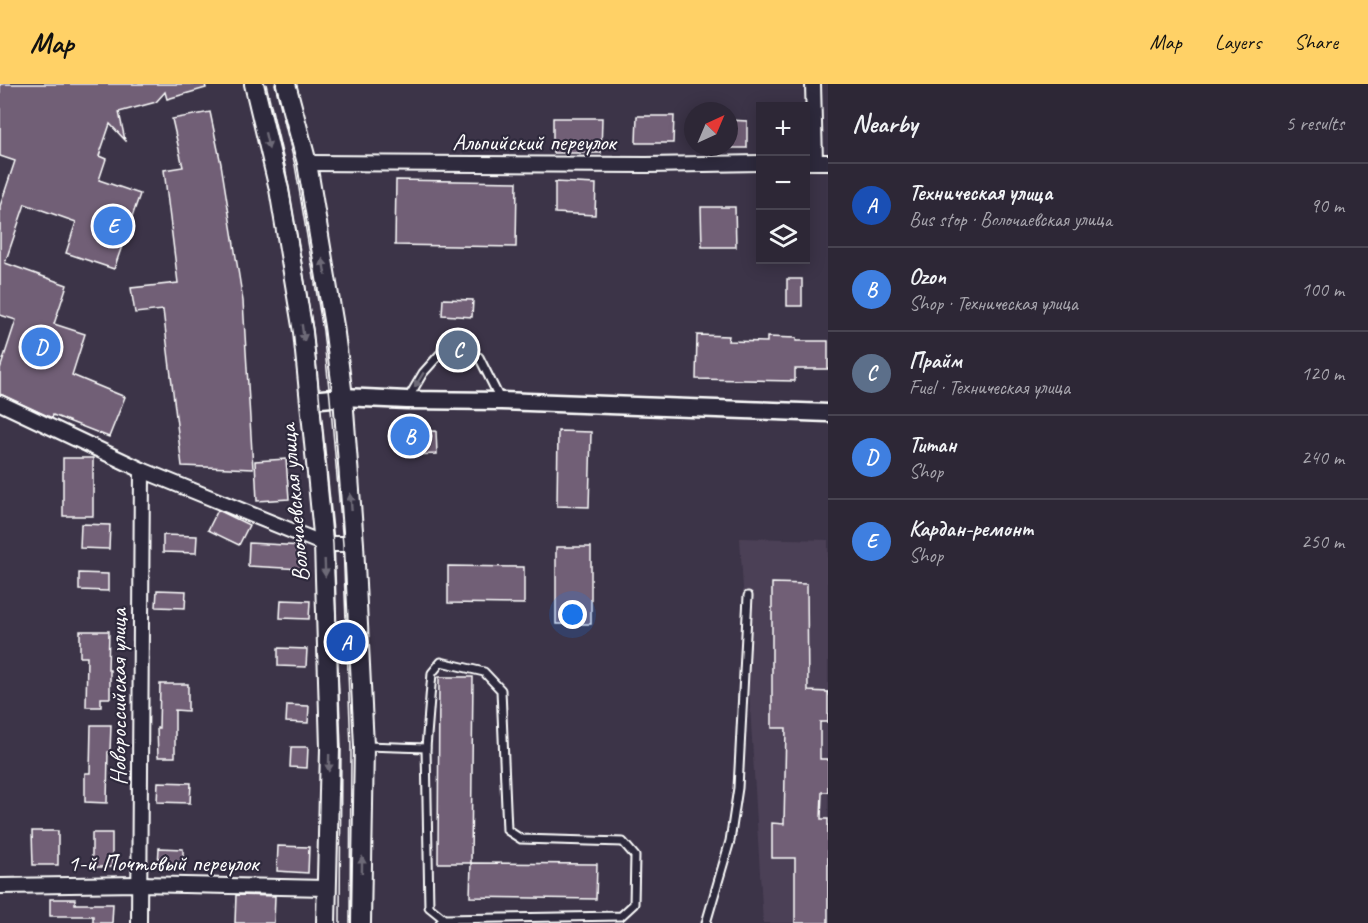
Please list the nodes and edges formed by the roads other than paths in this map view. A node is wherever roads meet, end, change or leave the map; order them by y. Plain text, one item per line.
1 (254, 84) edge
2 (286, 84) edge
3 (813, 84) edge
4 (816, 162) edge
5 (307, 163) junction
6 (756, 163) edge
7 (343, 397) junction
8 (310, 400) junction
9 (407, 400) junction
10 (501, 401) junction
11 (0, 403) edge
12 (828, 413) edge
13 (142, 470) junction
14 (324, 544) junction
15 (354, 544) junction
16 (748, 596) dead end
17 (364, 746) junction
18 (426, 748) junction
19 (139, 884) junction
20 (0, 886) edge
21 (326, 888) junction
22 (442, 921) edge
23 (139, 923) edge
24 (326, 923) edge
25 (361, 923) edge
26 (706, 923) edge

1 -> 8 main road, Волочаевская улица
2 - 5 main road
3 - 4 street
5 - 6 street, Альпийский переулок
7 -> 5 main road
7 - 8 street
7 - 9 street
15 -> 7 main road
8 - 14 main road, Волочаевская улица
9 - 10 street
10 -> 9 lane
10 - 12 street
11 - 13 street
13 - 14 street
13 - 19 street, Новороссийская улица
14 - 15 street
14 -> 21 main road, Волочаевская улица
15 - 17 main road
16 - 26 lane
17 - 18 lane
25 -> 17 main road
18 - 22 lane
18 - 22 lane
19 - 20 street, 1-й Почтовый переулок
19 - 21 street, 1-й Почтовый переулок
19 - 23 street, Новороссийская улица
21 - 24 main road, Волочаевская улица

